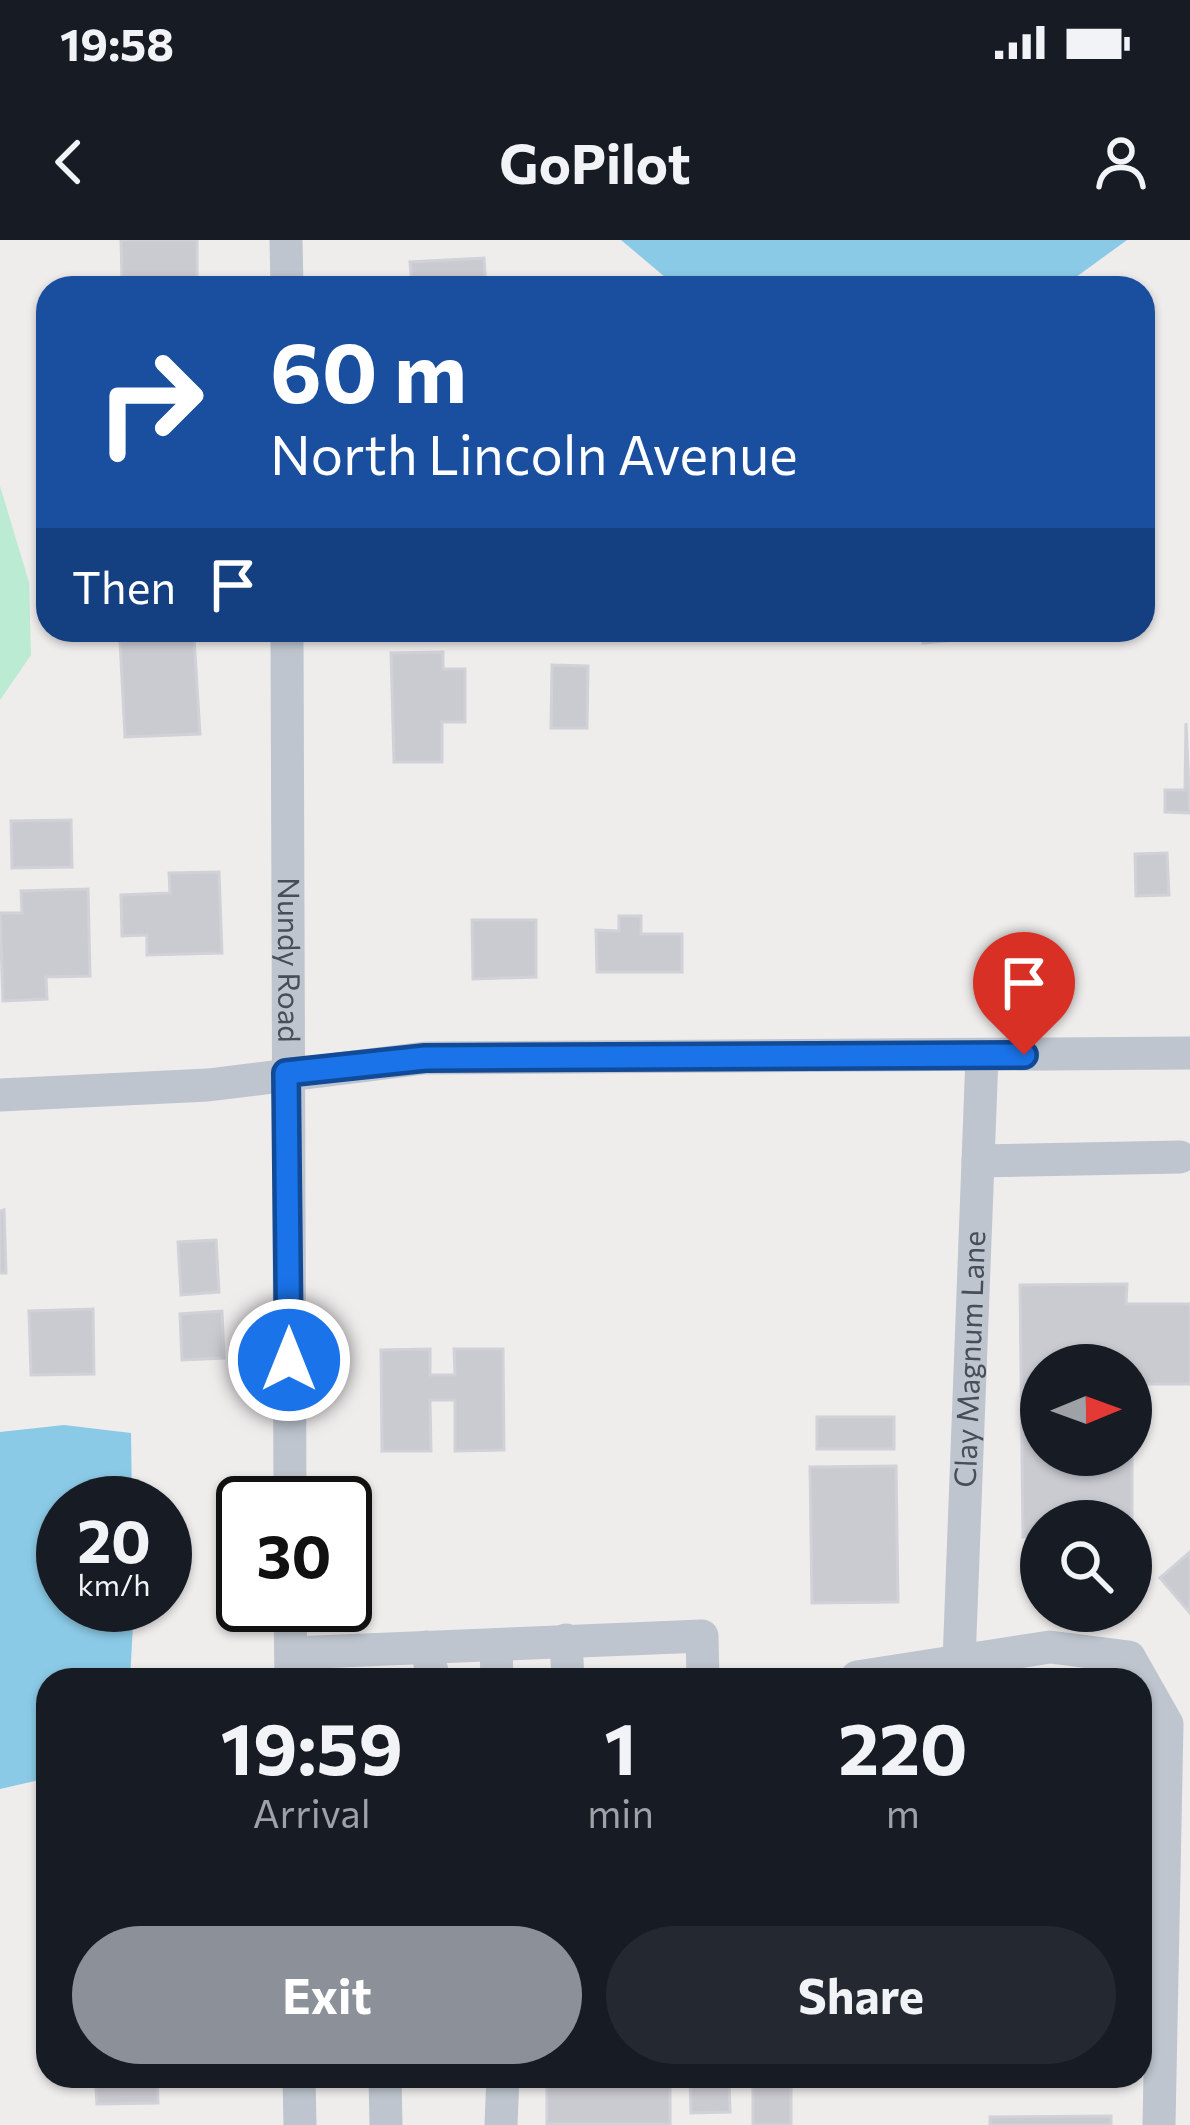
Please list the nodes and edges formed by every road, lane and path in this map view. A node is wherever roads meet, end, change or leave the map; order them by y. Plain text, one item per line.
1 (286, 240) edge
2 (287, 276) edge
3 (287, 642) edge
4 (1190, 1053) edge
5 (982, 1056) junction
6 (286, 1073) junction
7 (0, 1095) edge
8 (1180, 1157) dead end
9 (978, 1161) junction
10 (290, 1476) edge
11 (290, 1632) edge
12 (566, 1640) junction
13 (496, 1645) junction
14 (958, 1661) junction
15 (430, 1664) edge
16 (291, 1666) edge
17 (497, 1668) edge
18 (567, 1668) edge
19 (703, 1668) edge
20 (913, 1668) edge
21 (1136, 1668) edge
22 (1152, 1696) edge
23 (299, 2088) edge
24 (386, 2088) edge
25 (503, 2088) edge
26 (300, 2125) edge
27 (386, 2125) edge
28 (501, 2125) edge
29 (1159, 2125) edge

1 - 2 street
3 - 6 street, Nundy Road
4 - 5 street
5 - 6 street
5 - 9 street, Clay Magnum Lane
6 - 7 street
6 - 10 street, Nundy Road
8 - 9 street
9 - 14 street, Clay Magnum Lane
11 - 16 street
12 - 13 street
12 - 18 street
12 - 19 street
13 - 15 street
13 - 17 street
14 - 20 street
14 - 21 street
15 - 16 street
22 - 29 street
23 - 26 street
24 - 27 street
25 - 28 street

